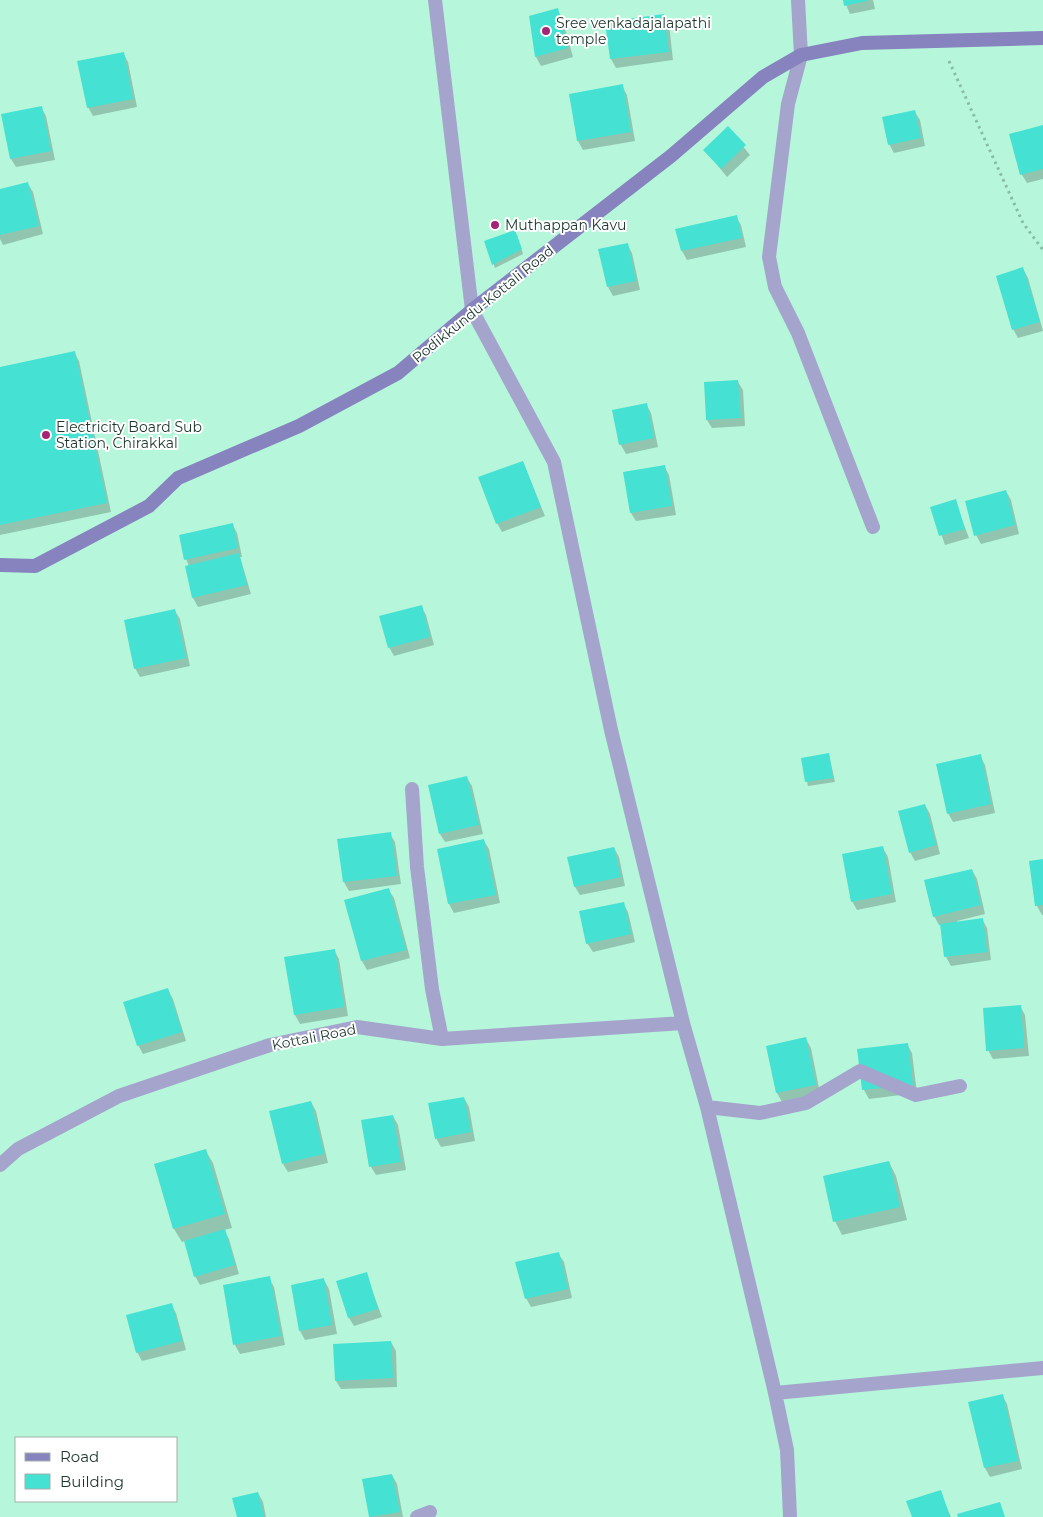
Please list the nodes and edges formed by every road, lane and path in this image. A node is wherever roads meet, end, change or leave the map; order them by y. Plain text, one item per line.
1 (434, 0) edge
2 (798, 0) edge
3 (1043, 38) edge
4 (939, 40) junction
5 (801, 55) junction
6 (1043, 250) edge
7 (472, 310) junction
8 (873, 527) dead end
9 (0, 566) edge
10 (412, 789) dead end
11 (683, 1023) junction
12 (442, 1039) junction
13 (960, 1086) dead end
14 (707, 1107) junction
15 (0, 1164) edge
16 (1043, 1368) edge
17 (775, 1393) junction
18 (790, 1517) edge

1 - 7 street
2 - 5 street
3 - 4 main road, Podikkundu-Kottali Road
4 - 5 main road, Podikkundu-Kottali Road
4 - 6 path
5 - 7 main road, Podikkundu-Kottali Road
5 - 8 street
7 - 9 main road, Podikkundu-Kottali Road
7 - 11 street
10 - 12 street
11 - 12 street, Kottali Road
11 - 14 street
12 - 15 street, Kottali Road
13 - 14 street
14 - 17 street
16 - 17 street
17 - 18 street

